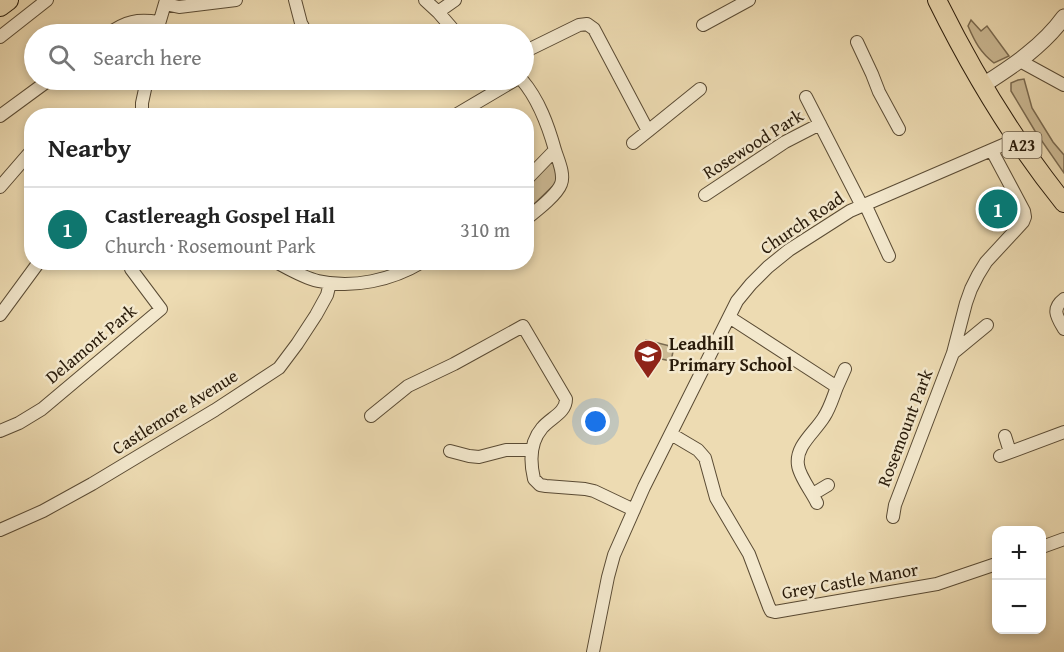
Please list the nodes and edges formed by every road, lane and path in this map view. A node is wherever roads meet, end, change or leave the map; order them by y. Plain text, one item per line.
1 (8, 0) edge
2 (47, 0) edge
3 (236, 0) edge
4 (295, 0) edge
5 (425, 0) edge
6 (455, 0) edge
7 (749, 0) edge
8 (937, 0) edge
9 (166, 2) edge
10 (0, 6) edge
11 (438, 12) junction
12 (1064, 17) edge
13 (124, 24) edge
14 (148, 24) edge
15 (159, 24) edge
16 (302, 24) edge
17 (448, 24) edge
18 (703, 25) dead end
19 (0, 37) edge
20 (857, 42) dead end
21 (534, 47) edge
22 (1020, 61) junction
23 (983, 85) junction
24 (1064, 85) edge
25 (700, 89) dead end
26 (35, 90) edge
27 (145, 90) edge
28 (497, 90) edge
29 (531, 90) edge
30 (806, 97) dead end
31 (142, 108) edge
32 (467, 108) edge
33 (0, 116) edge
34 (820, 124) junction
35 (899, 129) dead end
36 (648, 131) junction
37 (1017, 139) junction
38 (633, 143) dead end
39 (555, 150) junction
40 (992, 151) junction
41 (24, 159) edge
42 (534, 172) edge
43 (0, 187) edge
44 (705, 195) dead end
45 (1064, 203) edge
46 (864, 205) junction
47 (534, 212) edge
48 (889, 256) dead end
49 (33, 270) edge
50 (132, 270) edge
51 (294, 270) edge
52 (409, 270) edge
53 (330, 283) junction
54 (1064, 299) edge
55 (0, 315) edge
56 (729, 317) junction
57 (987, 325) dead end
58 (1064, 329) edge
59 (953, 353) junction
60 (845, 369) dead end
61 (837, 387) junction
62 (371, 416) dead end
63 (0, 431) edge
64 (1064, 432) edge
65 (671, 434) junction
66 (1005, 436) dead end
67 (532, 450) junction
68 (450, 451) dead end
69 (828, 485) dead end
70 (634, 510) junction
71 (893, 517) dead end
72 (0, 530) edge
73 (1064, 538) edge
74 (1046, 545) edge
75 (992, 565) edge
76 (593, 652) edge

1 - 10 highway
2 - 19 street
3 - 9 street
4 - 16 street
5 - 11 street
6 - 11 street
7 - 18 street
8 - 23 main road, A23
9 - 15 street
11 - 17 street
12 - 22 street
13 - 14 street
20 - 35 street
21 - 36 street
22 - 23 street
22 - 24 street
23 - 37 main road, A23
25 - 36 street
26 - 33 street
27 - 31 street
28 - 32 street
29 - 39 street
30 - 34 street, Rosewood Park
34 - 44 street, Rosewood Park
34 - 46 street, Rosewood Park
36 - 38 street
37 - 40 street, Church Road
37 - 45 main road, A23
39 - 42 street
39 - 47 street
40 - 46 street, Church Road
40 - 59 street, Rosemount Park
41 - 43 street
46 - 48 street, Rosewood Park
46 - 56 street, Church Road
49 - 55 street
50 - 63 street, Delamont Park
51 - 53 street
52 - 53 street
53 - 72 street, Castlemore Avenue
54 - 58 street
56 - 61 street
56 - 65 street, Church Road
57 - 59 street, Rosemount Park
59 - 71 street, Rosemount Park
60 - 61 street
61 - 69 street
62 - 67 street
64 - 66 street
65 - 70 street, Church Road
65 - 75 street, Grey Castle Manor
67 - 68 street
67 - 70 street
70 - 76 street, Church Road
73 - 74 street

